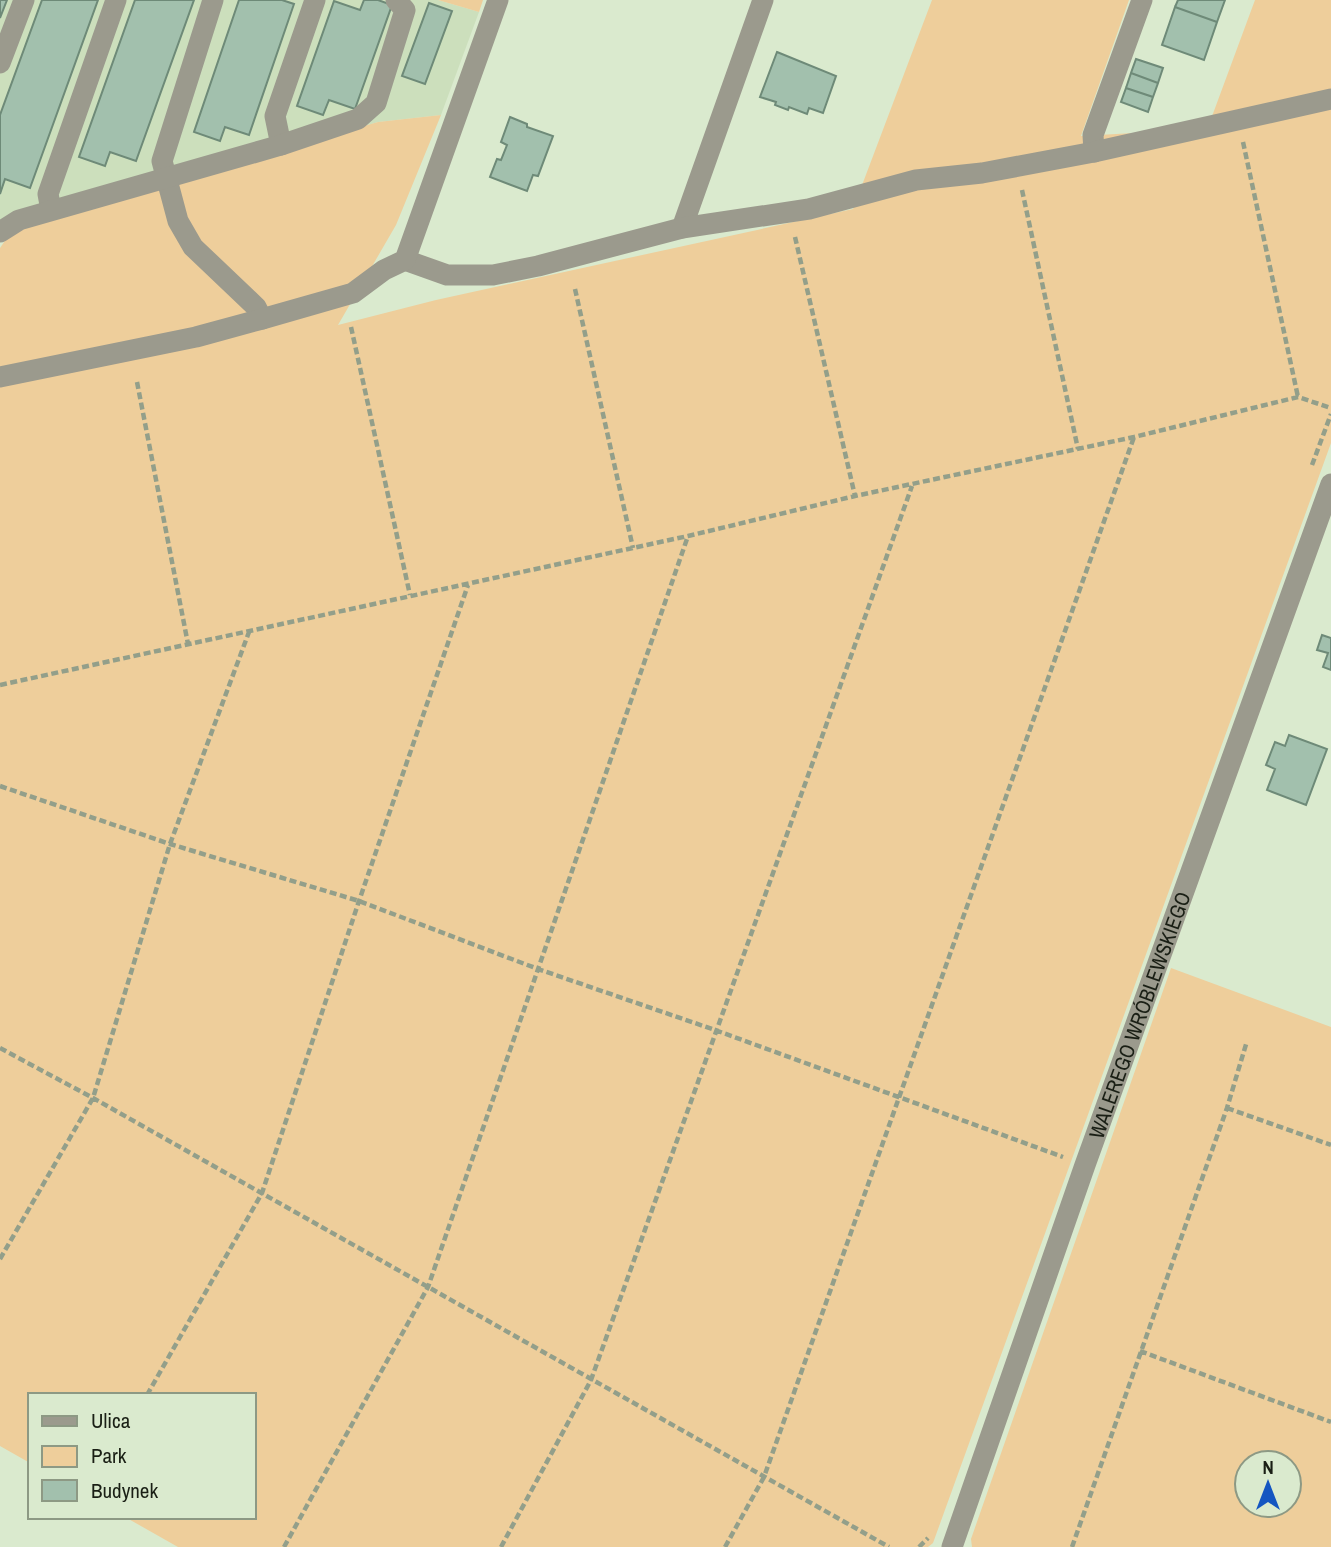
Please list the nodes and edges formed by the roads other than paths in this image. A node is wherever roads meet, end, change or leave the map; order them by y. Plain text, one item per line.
1 (24, 0) edge
2 (116, 0) edge
3 (214, 0) edge
4 (314, 0) edge
5 (396, 0) edge
6 (498, 0) edge
7 (763, 0) edge
8 (1142, 0) edge
9 (0, 63) edge
10 (1331, 99) edge
11 (281, 145) junction
12 (1094, 152) junction
13 (167, 178) junction
14 (51, 210) junction
15 (682, 228) junction
16 (0, 232) edge
17 (405, 260) junction
18 (262, 319) junction
19 (0, 377) edge
20 (1331, 484) edge
21 (952, 1547) edge

1 - 9 street
2 - 14 street
3 - 13 street
4 - 11 street
5 - 11 street
6 - 17 street
7 - 15 street
8 - 12 street
10 - 12 street
11 - 13 street
12 - 15 street
13 - 14 street
13 - 18 street
14 - 16 street
15 - 17 street
17 - 18 street
18 - 19 street
20 - 21 street, WALEREGO WRÓBLEWSKIEGO

